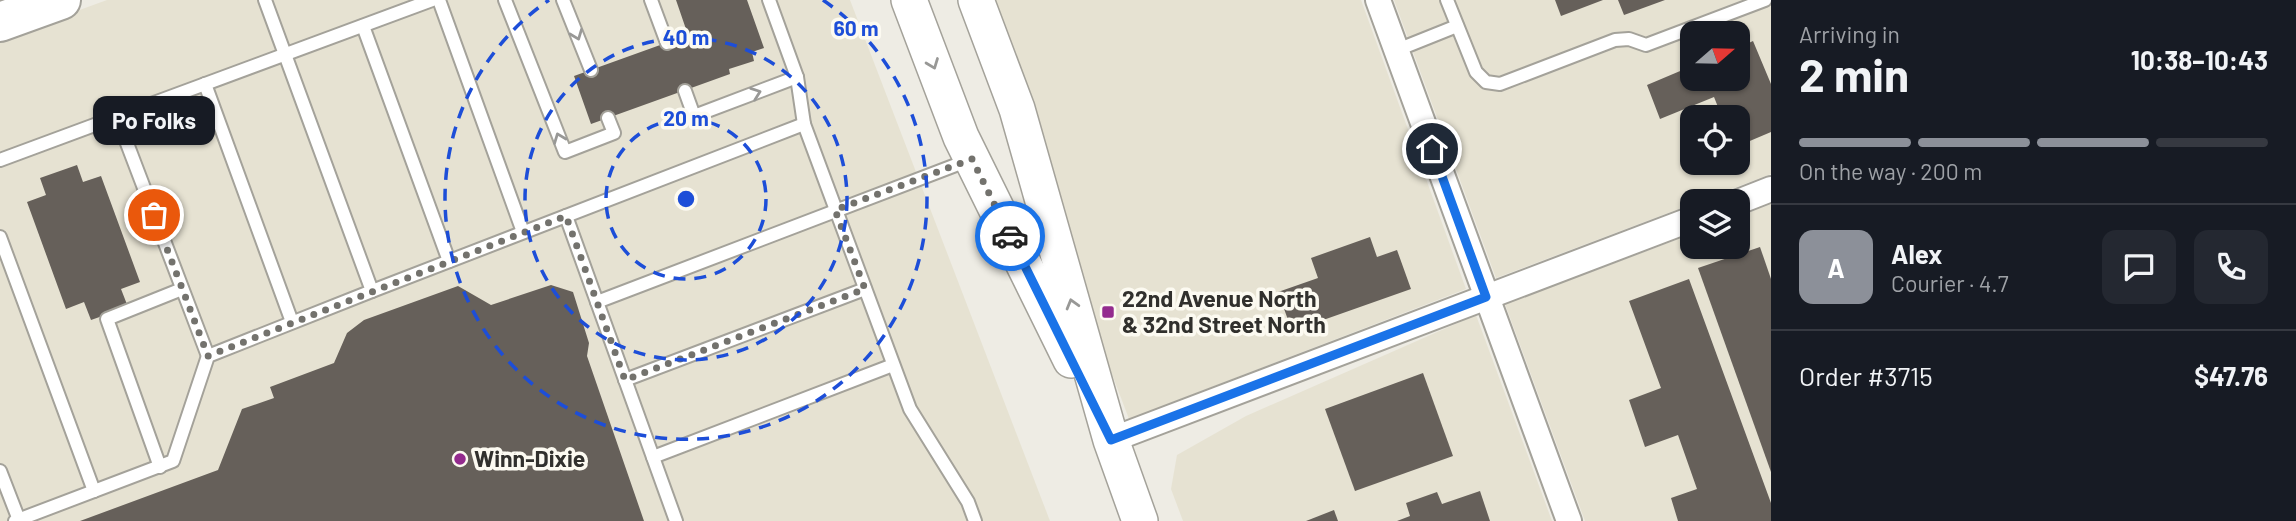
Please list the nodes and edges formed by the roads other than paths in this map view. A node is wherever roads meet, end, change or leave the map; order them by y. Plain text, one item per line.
1 (61, 0) edge
2 (265, 0) edge
3 (432, 0) edge
4 (439, 0) edge
5 (505, 0) edge
6 (563, 0) edge
7 (651, 0) edge
8 (769, 0) edge
9 (909, 0) edge
10 (976, 0) edge
11 (1378, 0) edge
12 (1447, 0) edge
13 (1765, 0) edge
14 (0, 22) edge
15 (363, 26) junction
16 (1457, 26) junction
17 (667, 43) dead end
18 (1396, 50) junction
19 (285, 54) junction
20 (591, 70) dead end
21 (797, 77) junction
22 (205, 84) junction
23 (685, 90) dead end
24 (117, 117) junction
25 (608, 118) dead end
26 (804, 124) junction
27 (972, 159) junction
28 (0, 160) edge
29 (1771, 190) edge
30 (1750, 198) edge
31 (835, 210) junction
32 (566, 216) junction
33 (1680, 224) edge
34 (523, 232) junction
35 (0, 237) edge
36 (449, 261) junction
37 (182, 289) junction
38 (865, 289) junction
39 (372, 290) junction
40 (1486, 297) junction
41 (597, 302) junction
42 (292, 322) junction
43 (208, 356) junction
44 (893, 365) junction
45 (625, 380) junction
46 (1111, 440) junction
47 (653, 457) junction
48 (160, 467) junction
49 (0, 471) edge
50 (94, 491) junction
51 (17, 520) edge
52 (676, 521) edge
53 (975, 521) edge
54 (1140, 521) edge
55 (1569, 521) edge

1 - 14 highway
2 - 19 lane
3 - 15 lane
4 - 34 lane
25 -> 5 lane
6 -> 20 lane
7 - 17 lane
8 - 21 lane
9 -> 27 main road
46 -> 10 main road
11 - 18 street
12 - 16 lane
13 - 16 lane
15 - 19 lane
15 - 36 lane
16 - 18 lane
18 - 40 street
19 - 22 lane
19 - 39 lane
23 -> 21 lane
21 - 26 lane
22 - 24 lane
22 - 42 lane
24 - 28 lane
24 - 37 lane
26 - 31 lane
26 - 32 lane
27 - 31 lane
27 - 46 main road
29 - 30 street
31 - 38 lane
31 - 41 lane
32 - 34 lane
32 - 41 lane
33 - 40 street
34 - 36 lane
35 - 50 lane
36 - 39 lane
37 - 43 lane
37 - 48 lane
38 - 44 lane
38 - 45 lane
39 - 42 lane
40 - 46 street
40 - 55 street
41 - 45 lane
42 - 43 lane
43 - 48 lane
44 - 47 lane
44 - 53 lane
45 - 47 lane
46 - 54 main road
47 - 52 lane
48 - 50 lane
49 - 51 lane
50 - 51 lane

